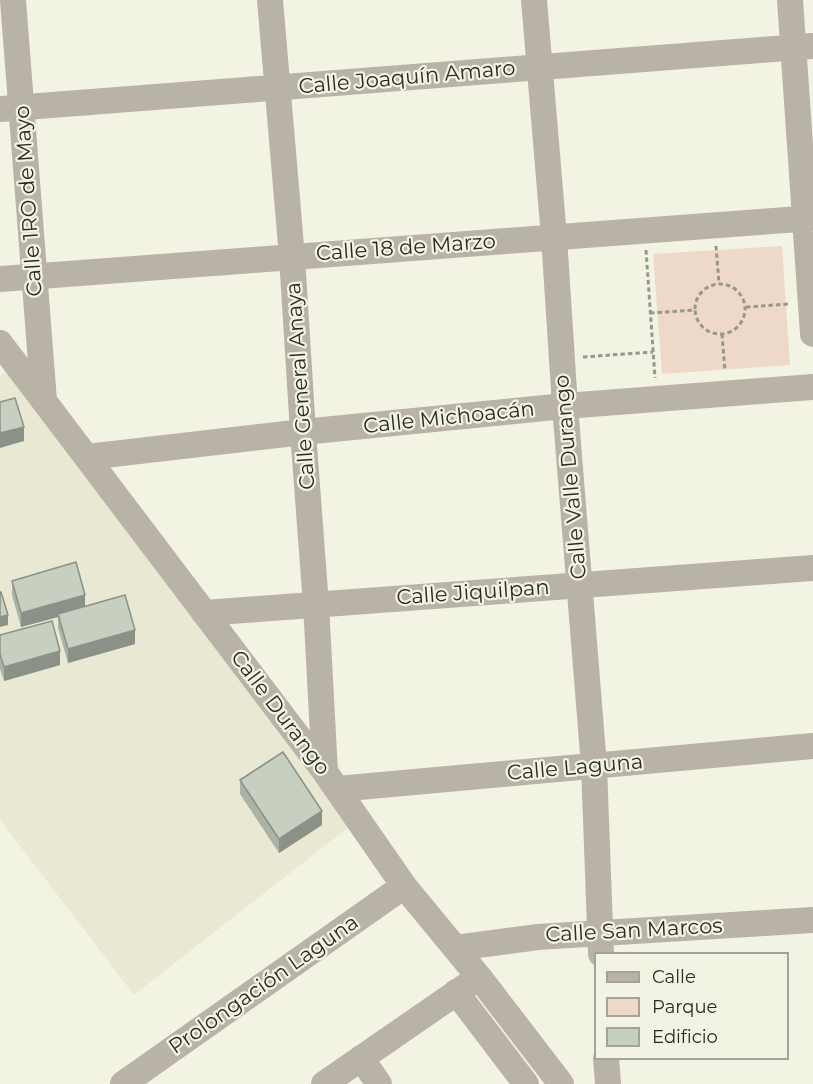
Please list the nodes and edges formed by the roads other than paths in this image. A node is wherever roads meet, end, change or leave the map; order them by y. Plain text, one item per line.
1 (13, 0) edge
2 (270, 0) edge
3 (534, 0) edge
4 (790, 0) edge
5 (803, 46) edge
6 (540, 67) junction
7 (278, 88) junction
8 (11, 108) edge
9 (809, 218) edge
10 (554, 237) junction
11 (292, 257) junction
12 (35, 276) junction
13 (0, 279) edge
14 (813, 334) edge
15 (4, 355) edge
16 (813, 387) edge
17 (44, 401) junction
18 (565, 406) junction
19 (303, 432) junction
20 (87, 457) junction
21 (813, 568) edge
22 (580, 584) junction
23 (316, 605) junction
24 (204, 613) junction
25 (813, 746) edge
26 (594, 766) junction
27 (331, 780) junction
28 (404, 886) junction
29 (813, 920) edge
30 (601, 944) edge
31 (455, 948) junction
32 (479, 977) junction
33 (456, 993) junction
34 (361, 1058) junction
35 (606, 1060) edge
36 (123, 1084) edge
37 (324, 1084) edge
38 (379, 1084) edge
39 (526, 1084) edge
40 (561, 1084) edge
41 (608, 1084) edge

1 - 8 street, Calle 1RO de Mayo
2 - 7 street, Calle General Anaya
3 - 6 street, Calle Valle Durango
4 - 5 street
5 - 6 street, Calle Joaquín Amaro
5 - 9 street
6 - 7 street, Calle Joaquín Amaro
6 - 10 street, Calle Valle Durango
7 - 8 street, Calle Joaquín Amaro
7 - 11 street, Calle General Anaya
8 - 12 street, Calle 1RO de Mayo
9 - 10 street, Calle 18 de Marzo
9 - 14 street
10 - 11 street, Calle 18 de Marzo
10 - 18 street, Calle Valle Durango
11 - 12 street, Calle 18 de Marzo
11 - 19 street, Calle General Anaya
12 - 13 street, Calle 18 de Marzo
12 - 17 street, Calle 1RO de Mayo
15 - 17 street, Calle Durango
16 - 18 street, Calle Michoacán
17 - 20 street, Calle Durango
18 - 19 street, Calle Michoacán
18 - 22 street, Calle Valle Durango
19 - 20 street, Calle Michoacán
19 - 23 street, Calle General Anaya
20 - 24 street, Calle Durango
21 - 22 street, Calle Jiquilpan
22 - 23 street, Calle Jiquilpan
22 - 26 street, Calle Valle Durango
23 - 24 street, Calle Jiquilpan
23 - 27 street, Calle General Anaya
24 - 27 street, Calle Durango
25 - 26 street, Calle Laguna
26 - 27 street, Calle Laguna
26 - 30 street, Calle Valle Durango
27 - 28 street, Calle Durango
28 - 31 street, Calle Durango
28 - 36 street, Prolongación Laguna
29 - 30 street, Calle San Marcos
30 - 31 street, Calle San Marcos
31 - 32 street, Calle Durango
32 - 33 street
32 - 40 street, Calle Durango
33 - 34 street
33 - 39 street
34 - 37 street
34 - 38 street
35 - 41 street

